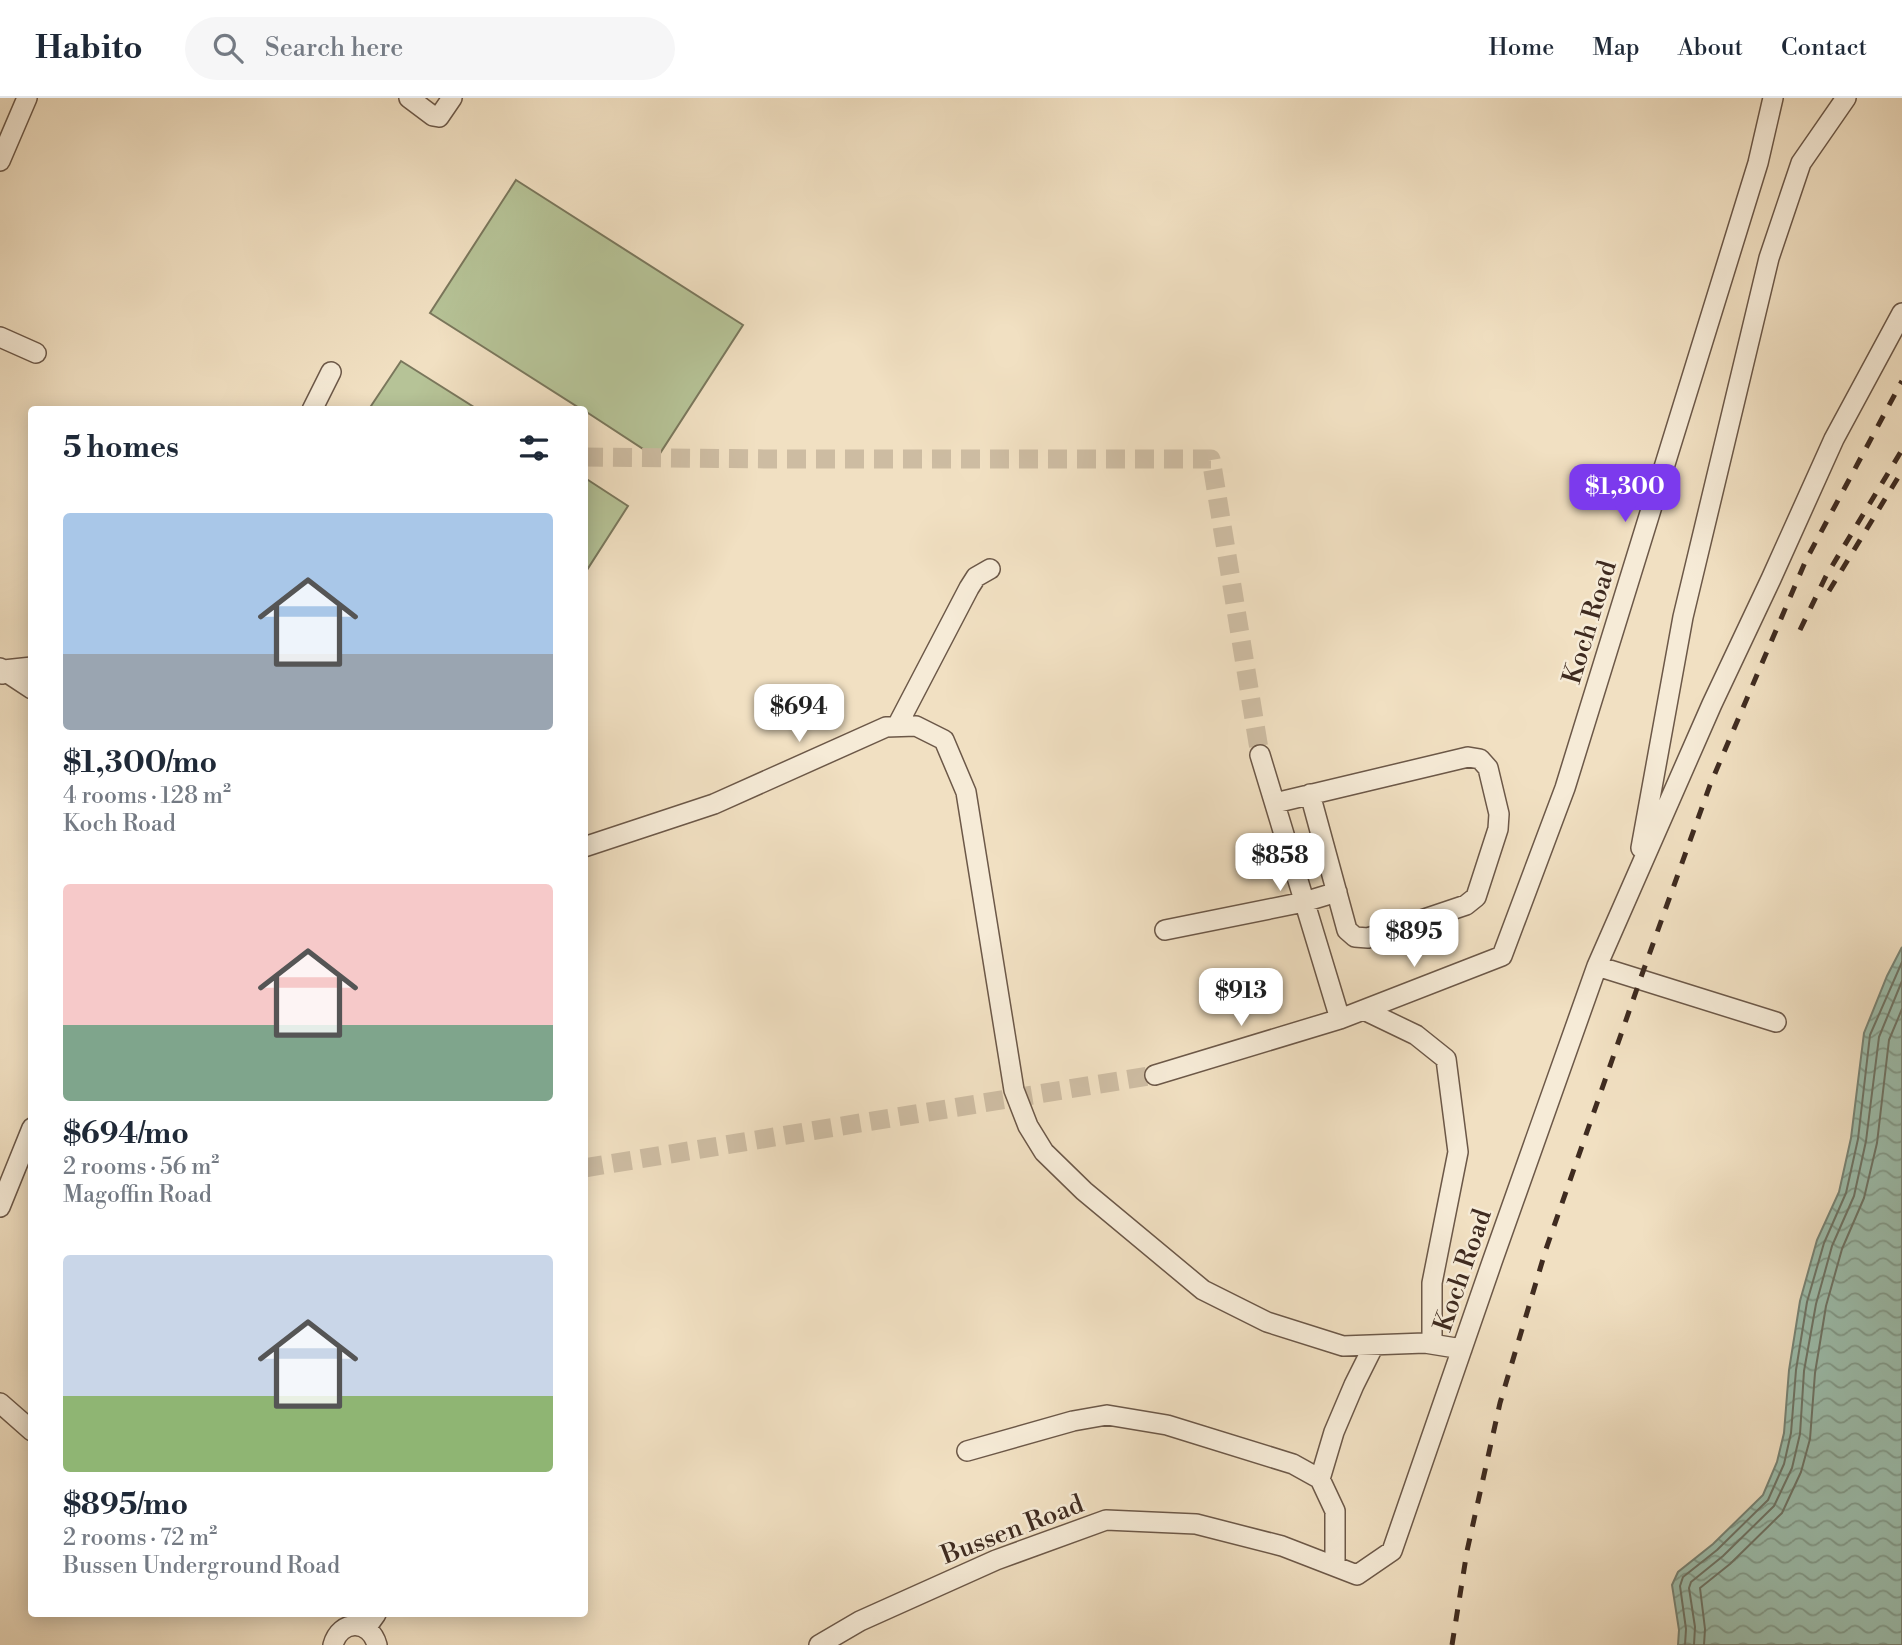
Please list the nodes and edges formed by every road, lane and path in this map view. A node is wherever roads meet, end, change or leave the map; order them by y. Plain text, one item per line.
1 (27, 98) edge
2 (409, 98) edge
3 (452, 98) edge
4 (1773, 98) edge
5 (1846, 98) edge
6 (0, 161) edge
7 (1902, 313) edge
8 (0, 337) edge
9 (36, 353) dead end
10 (331, 372) dead end
11 (314, 406) edge
12 (990, 569) dead end
13 (28, 668) edge
14 (1, 672) edge
15 (28, 687) edge
16 (897, 726) junction
17 (1260, 755) tunnel mouth
18 (1310, 794) junction
19 (1275, 803) junction
20 (588, 846) edge
21 (1635, 880) junction
22 (1337, 892) junction
23 (1304, 902) junction
24 (1165, 930) dead end
25 (1597, 966) junction
26 (1364, 1010) junction
27 (1340, 1019) junction
28 (1776, 1022) dead end
29 (1155, 1076) tunnel mouth
30 (27, 1153) edge
31 (0, 1206) edge
32 (1432, 1344) junction
33 (1374, 1345) junction
34 (1462, 1349) junction
35 (0, 1403) edge
36 (28, 1428) edge
37 (967, 1451) dead end
38 (1320, 1479) junction
39 (1335, 1566) junction
40 (1357, 1574) joint
41 (371, 1621) edge
42 (333, 1645) edge
43 (377, 1645) edge
44 (819, 1645) edge

1 - 6 street
2 - 3 street
4 - 26 street, Koch Road
5 - 21 street
7 - 21 street
8 - 9 street
10 - 11 street
12 - 16 street
13 - 14 street
14 - 15 street
16 - 20 street
16 - 33 street
17 - 19 street
18 - 19 street
18 - 22 street
18 - 22 street
19 - 23 street
21 - 25 street, Koch Road
22 - 23 street
23 - 24 street
23 - 27 street
25 - 28 street
25 - 34 street, Koch Road
26 - 27 street
26 - 32 street
27 - 29 street
30 - 31 street
32 - 33 street
32 - 34 street
33 - 38 street
34 - 40 street, Koch Road
35 - 36 street
37 - 38 street
38 - 39 street
39 - 40 street, Bussen Road
39 - 44 street, Bussen Road
41 - 42 street
41 - 43 street

